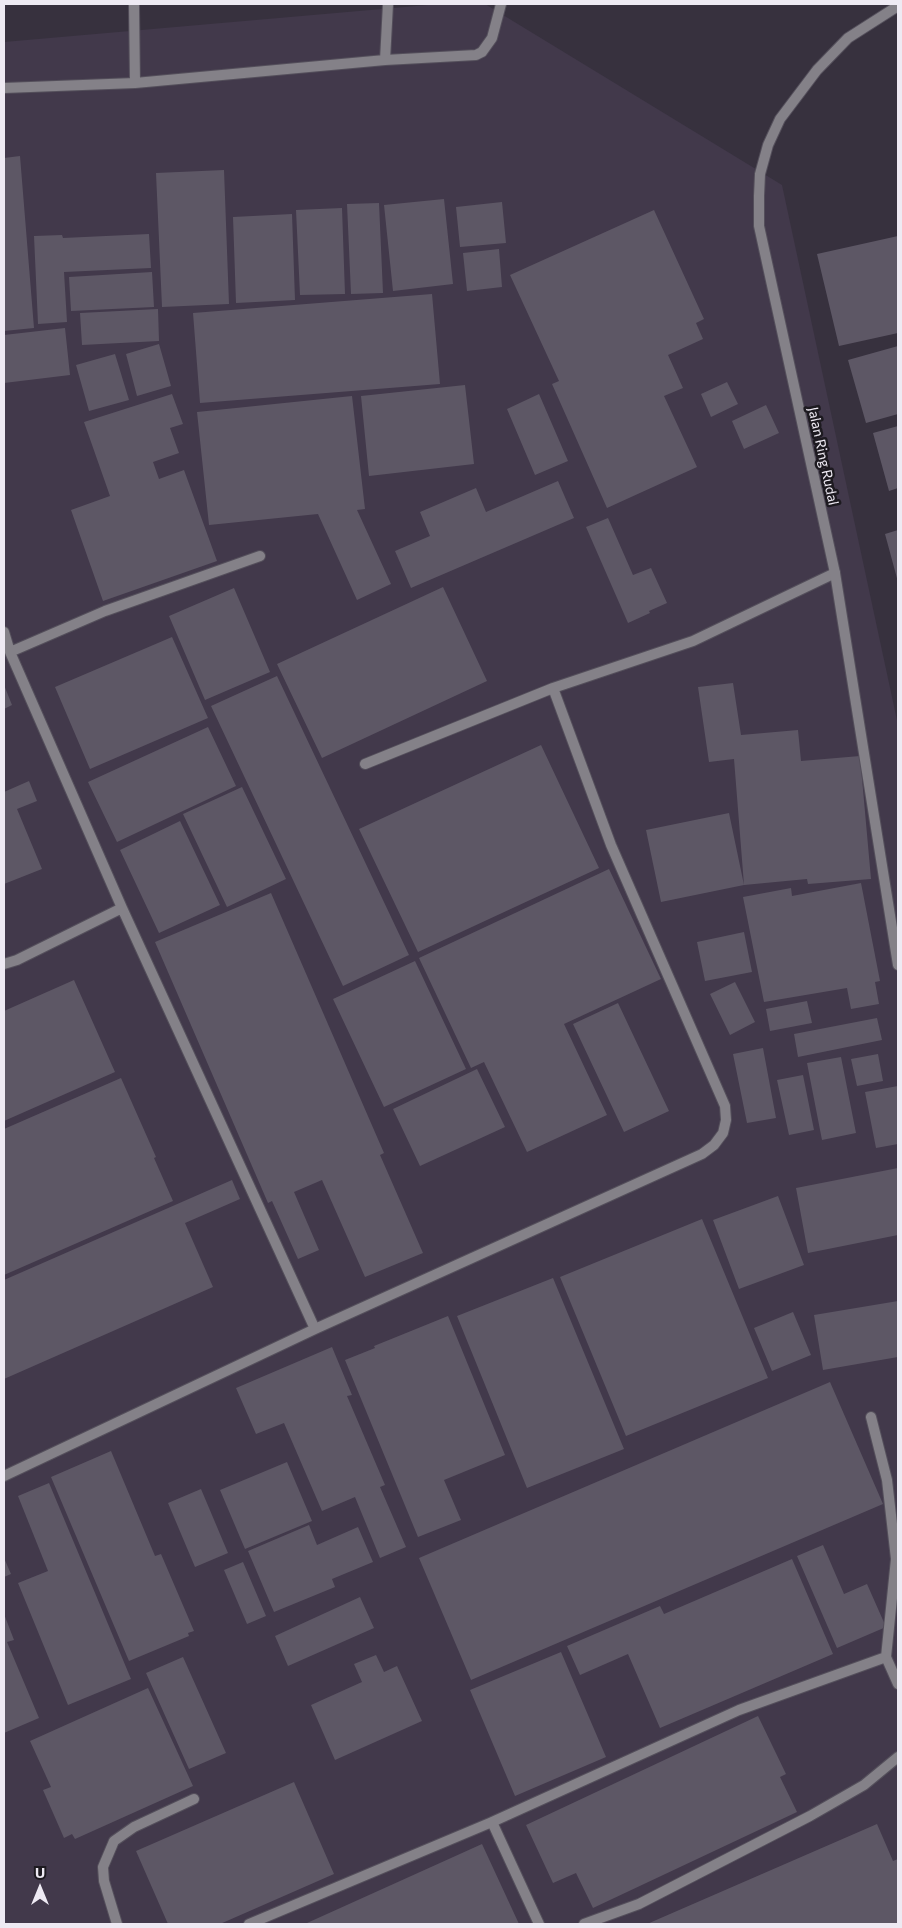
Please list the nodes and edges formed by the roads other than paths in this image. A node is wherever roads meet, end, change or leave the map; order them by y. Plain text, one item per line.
1 (134, 4) edge
2 (388, 4) edge
3 (501, 4) edge
4 (898, 6) edge
5 (385, 60) junction
6 (135, 83) junction
7 (4, 88) edge
8 (260, 556) dead end
9 (835, 574) junction
10 (4, 632) edge
11 (10, 652) junction
12 (553, 688) junction
13 (365, 764) dead end
14 (122, 908) junction
15 (896, 935) edge
16 (4, 964) edge
17 (898, 965) edge
18 (314, 1329) junction
19 (871, 1418) dead end
20 (4, 1476) edge
21 (886, 1657) junction
22 (898, 1684) edge
23 (898, 1757) edge
24 (194, 1799) dead end
25 (492, 1822) junction
26 (116, 1924) edge
27 (249, 1924) edge
28 (539, 1924) edge
29 (584, 1924) edge

1 - 6 street
2 - 5 street
3 - 5 street
4 - 9 street, Jalan Ring Rudal
5 - 6 street
6 - 7 street
8 - 11 street
9 - 12 street
9 - 15 street, Jalan Ring Rudal
10 - 11 street
11 - 14 street
12 - 13 street
12 - 18 street
14 - 16 street
14 - 18 street
15 - 17 street, Jalan Ring Rudal
18 - 20 street
19 - 21 street
21 - 22 street
21 - 25 street
23 - 29 street
24 - 26 street
25 - 27 street
25 - 28 street

